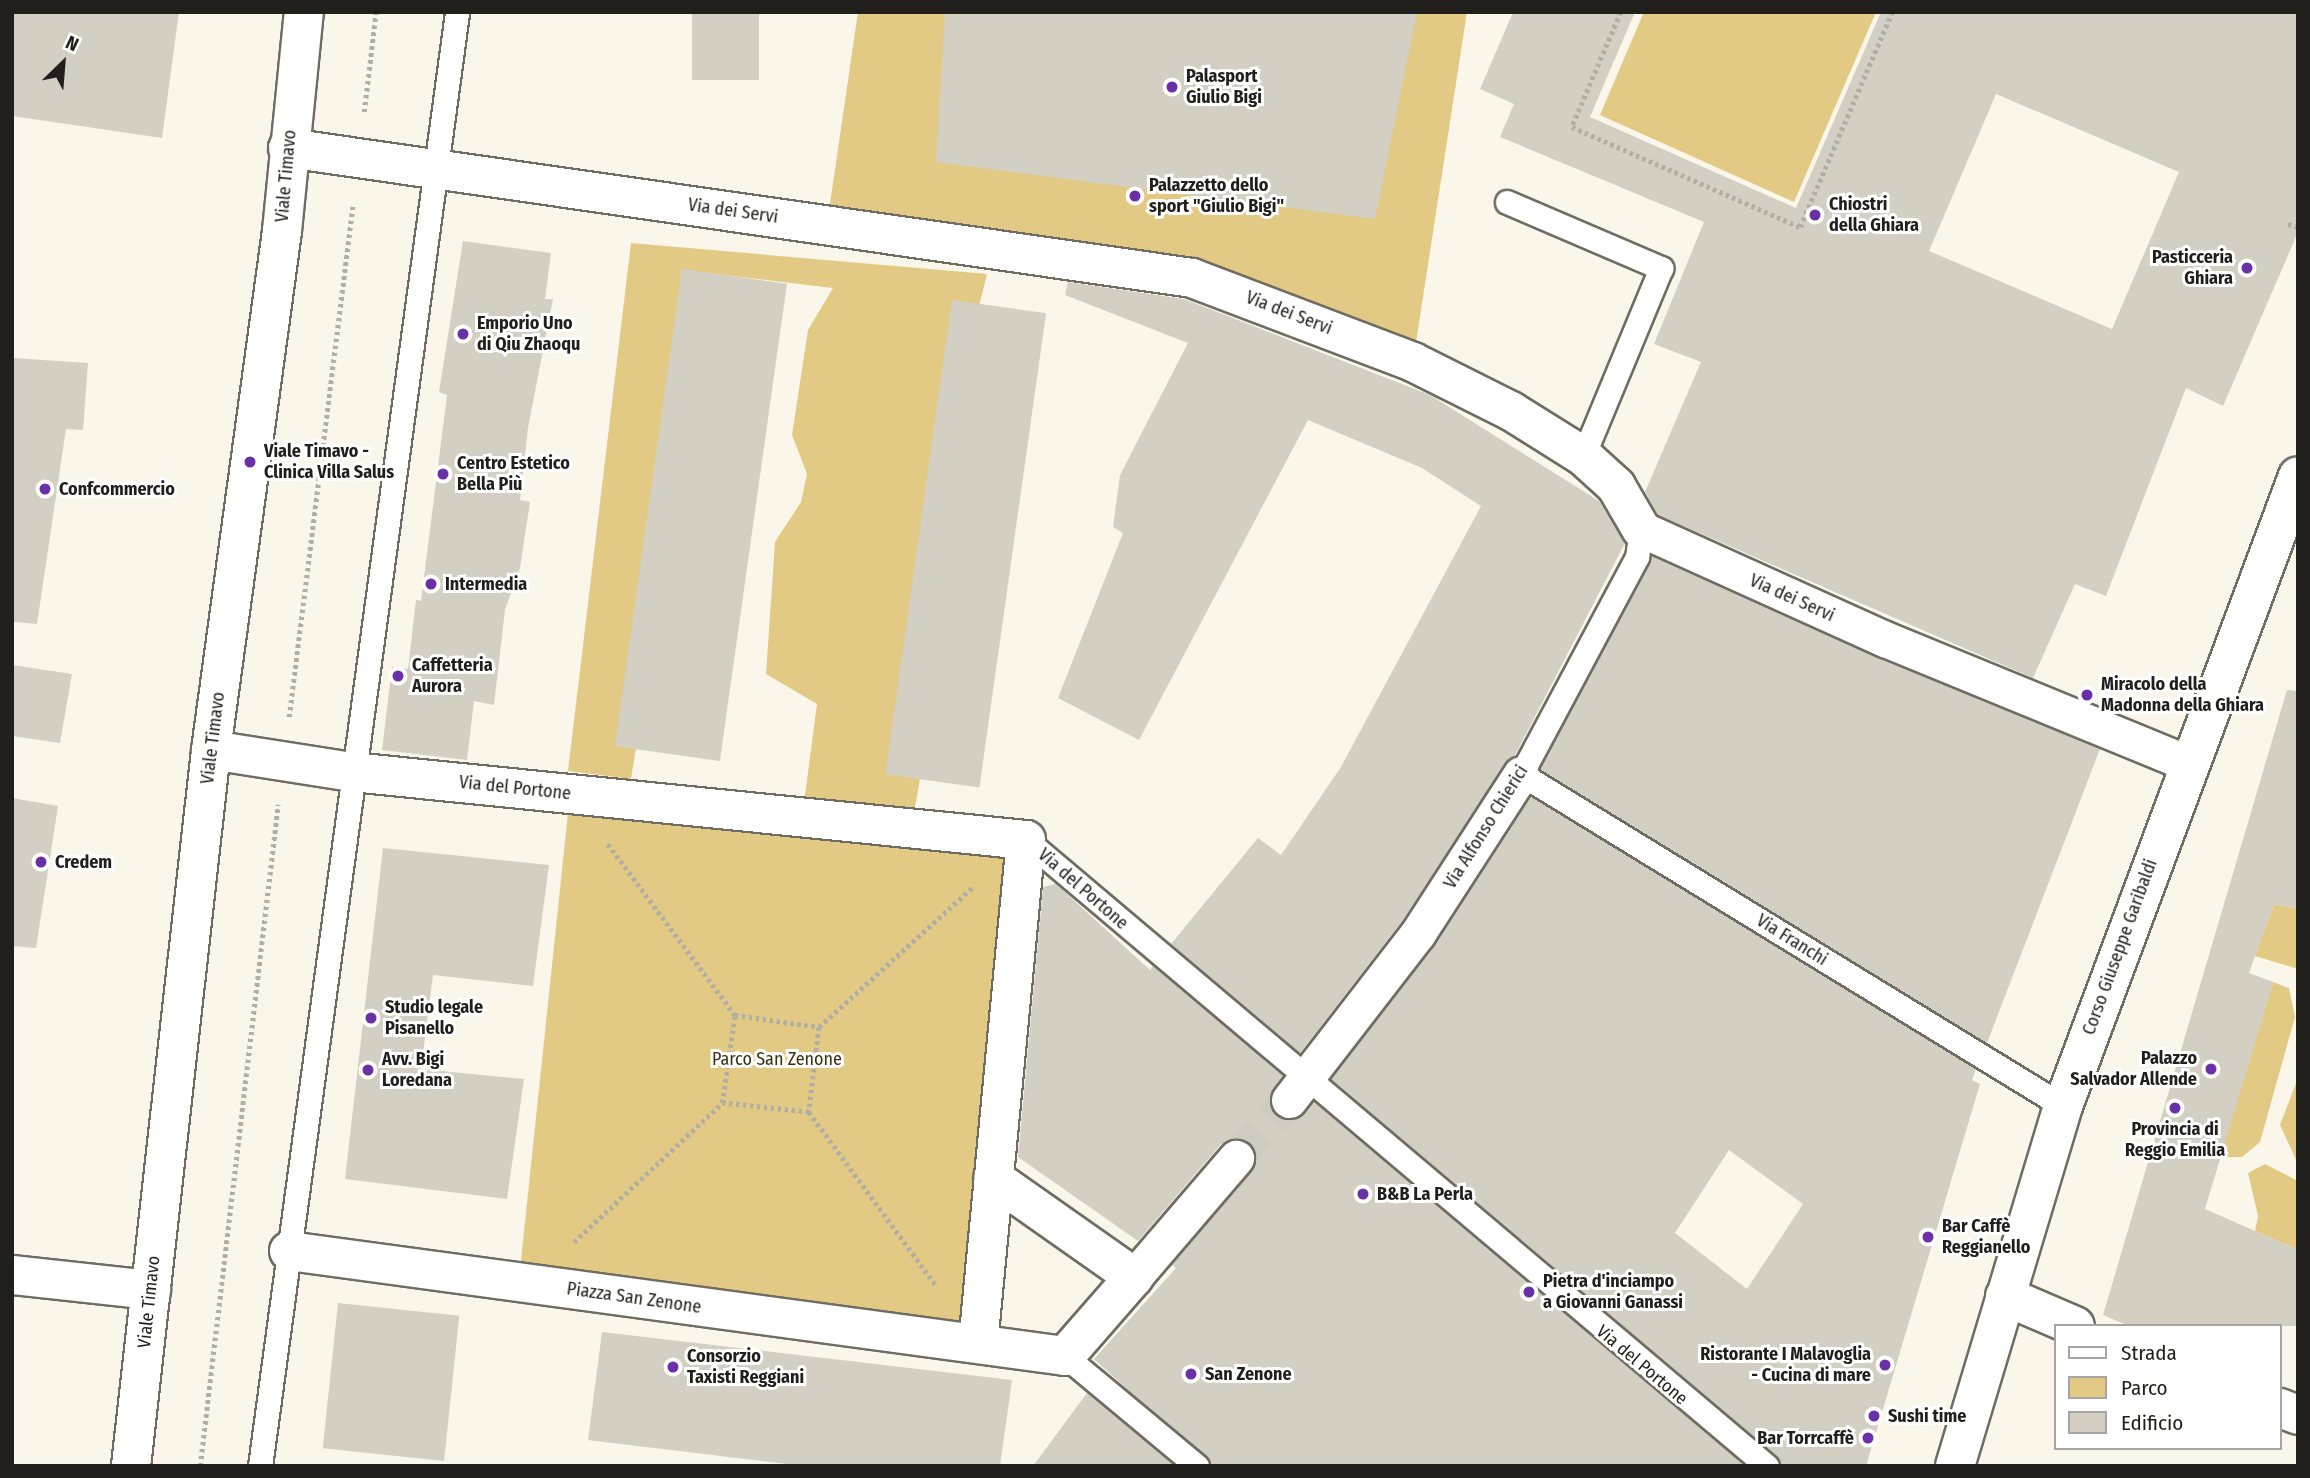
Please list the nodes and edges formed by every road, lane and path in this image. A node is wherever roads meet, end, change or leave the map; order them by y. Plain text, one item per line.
1 (304, 12) edge
2 (457, 12) edge
3 (1621, 12) edge
4 (1892, 12) edge
5 (288, 148) junction
6 (435, 169) junction
7 (1507, 202) dead end
8 (2288, 223) dead end
9 (2298, 227) edge
10 (1583, 456) junction
11 (2298, 476) edge
12 (1642, 529) junction
13 (211, 750) junction
14 (2188, 763) junction
15 (352, 772) junction
16 (1521, 774) junction
17 (570, 794) junction
18 (1026, 840) junction
19 (735, 1015) junction
20 (819, 1027) junction
21 (1298, 1090) junction
22 (722, 1103) junction
23 (2063, 1106) junction
24 (809, 1112) junction
25 (1236, 1158) tunnel mouth
26 (993, 1178) junction
27 (289, 1251) junction
28 (12, 1275) edge
29 (1134, 1277) junction
30 (530, 1284) junction
31 (151, 1290) junction
32 (2005, 1296) junction
33 (2070, 1324) edge
34 (978, 1344) junction
35 (1065, 1356) junction
36 (131, 1466) edge
37 (260, 1466) edge
38 (1197, 1466) edge
39 (1767, 1466) edge
40 (1955, 1466) edge

1 - 5 street, Viale Timavo
2 - 6 lane
3 - 4 path
5 - 6 street, Via dei Servi
5 - 13 street, Viale Timavo
6 - 10 street, Via dei Servi
6 - 15 lane
7 - 10 lane
8 - 9 path
10 - 12 street, Via dei Servi
11 - 14 street, Corso Giuseppe Garibaldi
12 - 14 street, Via dei Servi
12 - 16 lane, Via Alfonso Chierici
13 - 15 street, Via del Portone
13 - 31 street, Viale Timavo
14 - 23 street, Corso Giuseppe Garibaldi
15 - 17 street, Via del Portone
15 - 27 lane
16 - 21 street, Via Alfonso Chierici
16 - 23 lane, Via Franchi
17 - 18 street, Via del Portone
17 - 19 path
18 - 20 path
18 - 21 lane, Via del Portone
18 - 26 street
19 - 20 path
19 - 22 path
20 - 24 path
21 - 39 lane, Via del Portone
22 - 24 path
22 - 30 path
23 - 32 street, Corso Giuseppe Garibaldi
24 - 34 path
25 - 29 street
26 - 29 street
26 - 34 street
27 - 30 street, Piazza San Zenone
27 - 37 lane
28 - 31 street
29 - 35 street
30 - 34 street, Piazza San Zenone
31 - 36 street, Viale Timavo
32 - 33 street
32 - 40 street, Corso Giuseppe Garibaldi
34 - 35 street, Piazza San Zenone
35 - 38 lane

